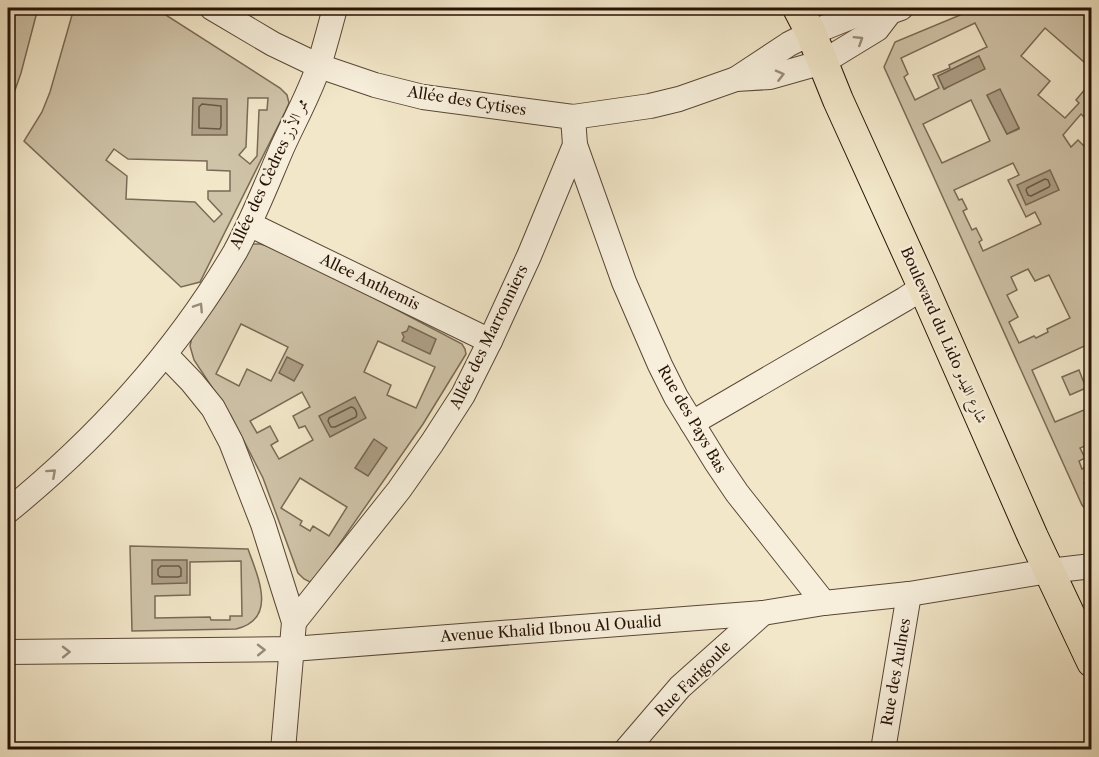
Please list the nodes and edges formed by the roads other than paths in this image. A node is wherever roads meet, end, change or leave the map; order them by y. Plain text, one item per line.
1 (212, 8) edge
2 (335, 8) edge
3 (895, 10) edge
4 (804, 20) edge
5 (824, 62) junction
6 (319, 66) junction
7 (736, 79) junction
8 (573, 117) junction
9 (575, 145) junction
10 (249, 224) junction
11 (923, 287) junction
12 (490, 341) junction
13 (166, 354) junction
14 (692, 423) junction
15 (8, 511) edge
16 (1092, 566) edge
17 (1049, 572) junction
18 (909, 594) junction
19 (824, 603) junction
20 (763, 613) junction
21 (294, 622) junction
22 (292, 649) junction
23 (8, 652) edge
24 (1092, 662) edge
25 (284, 750) edge
26 (626, 750) edge
27 (883, 750) edge

1 - 6 street, Allée des Cytises
2 - 6 street, Allée des Cèdres ممر الأرز
3 - 4 street, Allée des Cytises
5 -> 3 street, Allée des Cytises
4 - 5 main road, Boulevard du Lido شارع الليدو
4 - 7 street, Allée des Cytises
7 -> 5 street, Allée des Cytises
5 - 11 main road, Boulevard du Lido شارع الليدو
6 - 8 street, Allée des Cytises
6 - 10 street, Allée des Cèdres ممر الأرز
7 - 8 street, Allée des Cytises
8 - 9 street, Allée des Marronniers
9 - 12 street, Allée des Marronniers
9 - 14 street, Rue des Pays Bas
10 - 12 street, Allee Anthemis
13 -> 10 street, Allée des Cèdres ممر الأرز
11 - 14 street
11 - 17 main road, Boulevard du Lido شارع الليدو
12 - 21 street, Allée des Marronniers
15 -> 13 street, Allée des Cèdres ممر الأرز
13 - 21 street
14 - 19 street, Rue des Pays Bas
16 - 17 street, Avenue Khalid Ibnou Al Oualid
17 - 18 street, Avenue Khalid Ibnou Al Oualid
17 - 24 main road, Boulevard du Lido شارع الليدو
18 - 19 street, Avenue Khalid Ibnou Al Oualid
18 - 27 street, Rue des Aulnes
19 - 20 street, Avenue Khalid Ibnou Al Oualid
20 - 22 street, Avenue Khalid Ibnou Al Oualid
20 - 26 street, Rue Farigoule
21 - 22 street
23 -> 22 street, Avenue Khalid Ibnou Al Oualid
22 - 25 street

